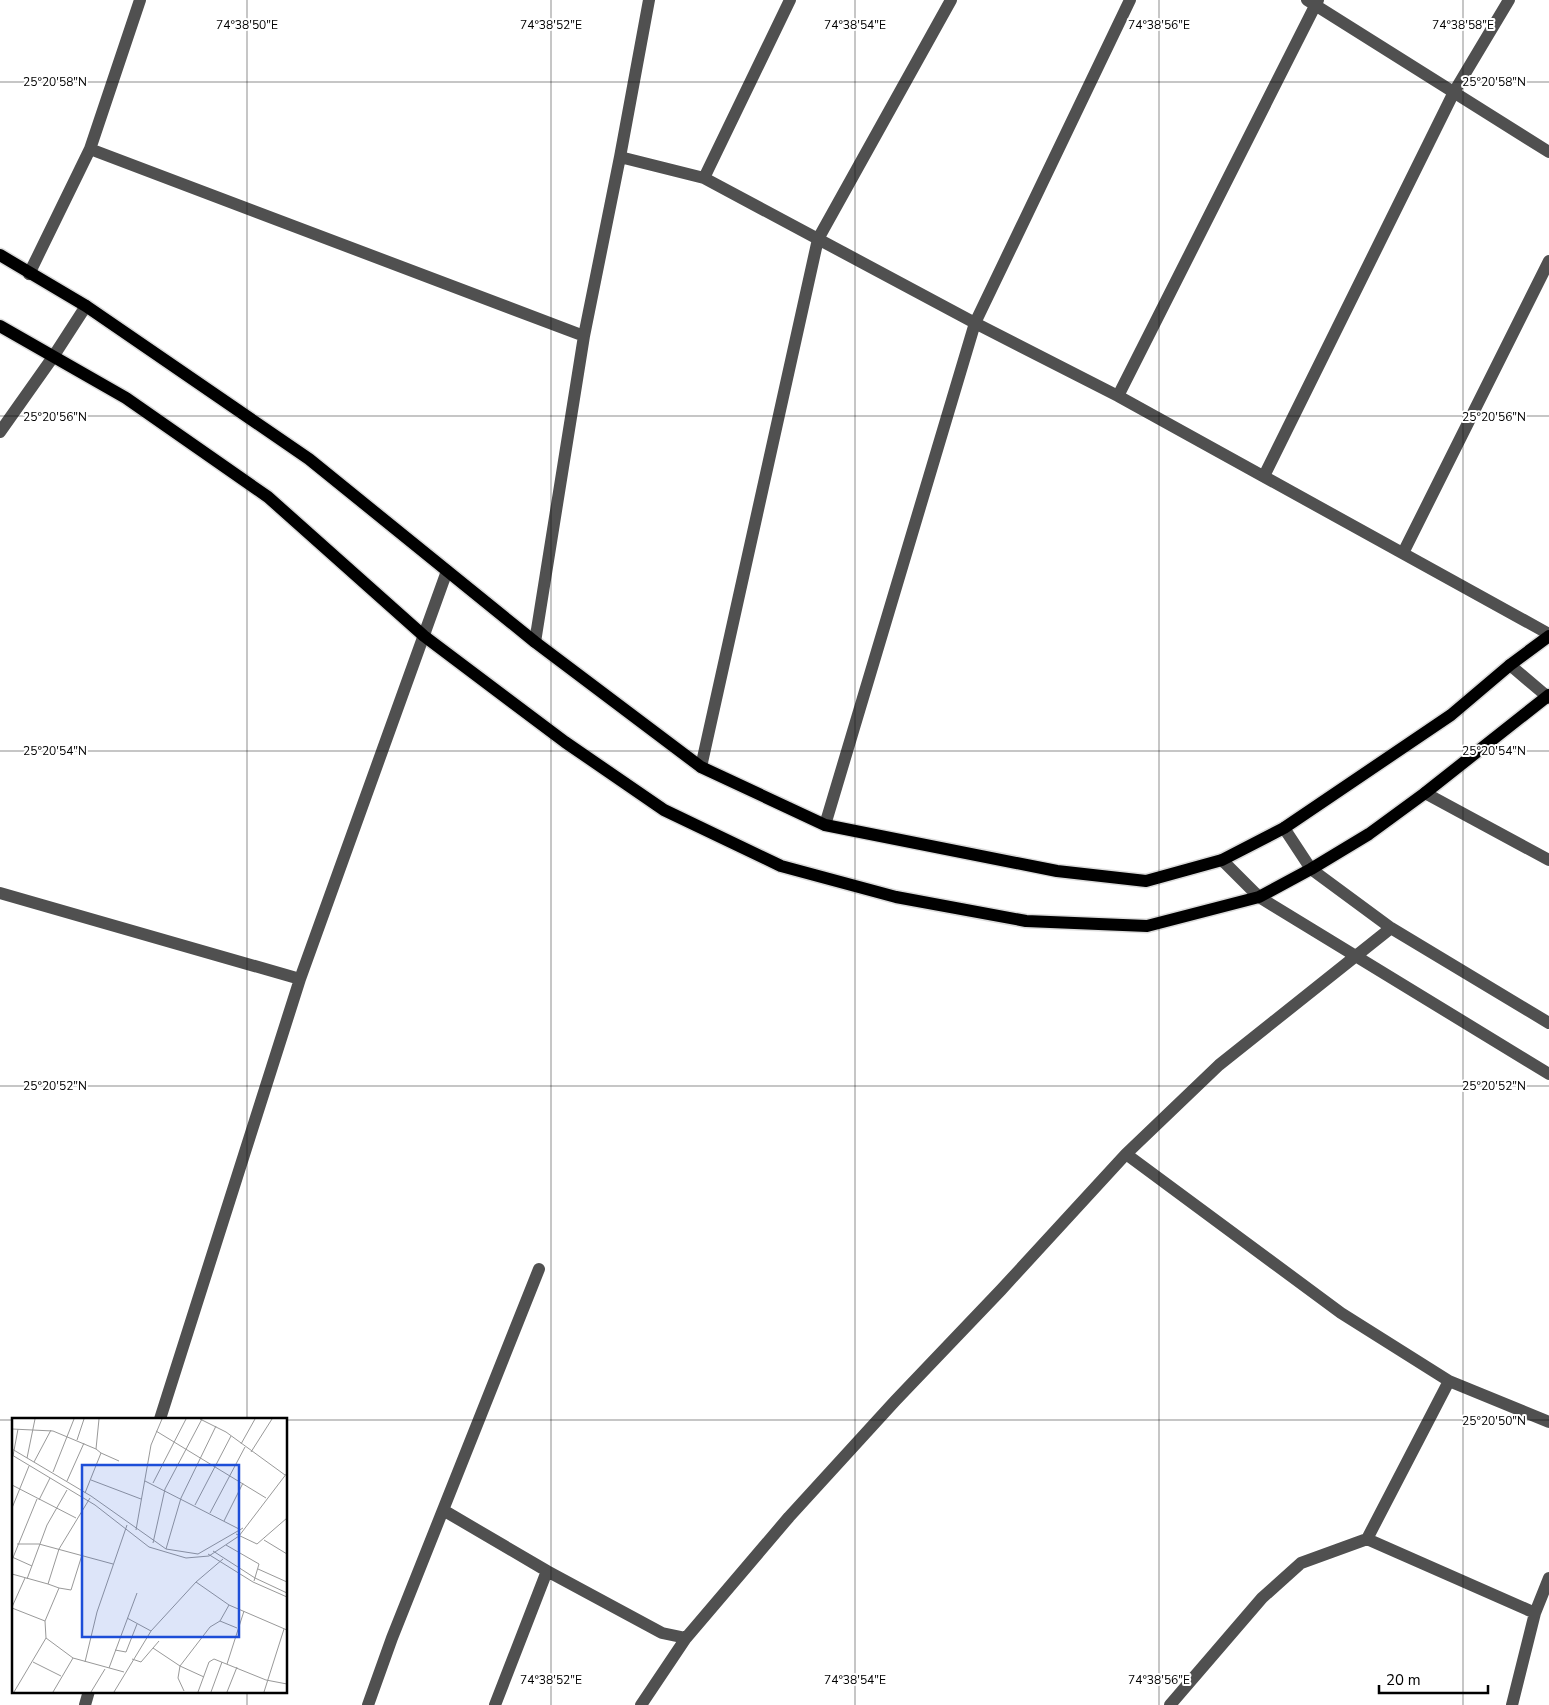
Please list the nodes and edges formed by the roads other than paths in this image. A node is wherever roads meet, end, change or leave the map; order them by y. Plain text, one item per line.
1 (140, 0) edge
2 (649, 0) edge
3 (790, 0) edge
4 (950, 0) edge
5 (1130, 0) edge
6 (1509, 0) edge
7 (1313, 2) edge
8 (1454, 92) junction
9 (90, 149) junction
10 (1549, 152) edge
11 (620, 157) junction
12 (704, 178) junction
13 (818, 239) junction
14 (0, 255) edge
15 (1549, 261) edge
16 (29, 274) junction
17 (86, 306) junction
18 (975, 323) junction
19 (0, 326) edge
20 (584, 336) junction
21 (53, 357) junction
22 (1118, 396) junction
23 (0, 432) edge
24 (1264, 476) junction
25 (1403, 553) junction
26 (448, 570) junction
27 (1549, 635) edge
28 (424, 636) junction
29 (535, 642) junction
30 (1510, 665) junction
31 (1548, 697) edge
32 (701, 767) junction
33 (1425, 793) junction
34 (825, 825) junction
35 (1284, 828) junction
36 (1222, 860) junction
37 (1549, 860) edge
38 (1311, 869) junction
39 (0, 893) edge
40 (1259, 897) junction
41 (1391, 928) junction
42 (1356, 956) junction
43 (300, 979) junction
44 (1549, 1023) edge
45 (1549, 1074) edge
46 (1126, 1154) junction
47 (539, 1269) dead end
48 (1449, 1381) junction
49 (160, 1418) edge
50 (1549, 1422) edge
51 (443, 1510) junction
52 (1367, 1539) junction
53 (547, 1571) junction
54 (1549, 1578) edge
55 (1535, 1613) junction
56 (686, 1638) junction
57 (89, 1692) edge
58 (85, 1705) edge
59 (368, 1705) edge
60 (495, 1705) edge
61 (641, 1705) edge
62 (1170, 1705) edge
63 (1512, 1705) edge

1 - 9 street
2 - 11 street
3 - 12 street
4 - 13 street
5 - 18 street
6 - 8 street
7 - 8 street
7 - 22 street
8 - 10 street
8 - 24 street
9 - 16 street
9 - 20 street
11 - 12 street
11 - 20 street
12 - 13 street
13 - 18 street
13 - 32 street
14 - 16 main road
15 - 25 street
16 - 17 main road
17 - 21 street
17 - 26 main road
18 - 22 street
18 - 34 street
19 - 21 main road
20 - 29 street
21 - 23 street
21 - 28 main road
22 - 24 street
24 - 25 street
25 - 27 street
26 - 28 street
26 - 29 main road
27 - 30 main road
28 - 40 main road
28 - 43 street
29 - 32 main road
30 - 31 street
30 - 35 main road
31 - 33 main road
32 - 34 main road
33 - 37 street
33 - 38 main road
34 - 36 main road
35 - 36 main road
35 - 38 street
36 - 40 street
38 - 40 main road
38 - 41 street
39 - 43 street
40 - 42 street
41 - 42 street
41 - 44 street
42 - 45 street
42 - 46 street
43 - 49 street
46 - 48 street
46 - 56 street
47 - 51 street
48 - 50 street
48 - 52 street
51 - 53 street
51 - 59 street
52 - 55 street
52 - 62 street
53 - 56 street
53 - 60 street
54 - 55 street
55 - 63 street
56 - 61 street
57 - 58 street

